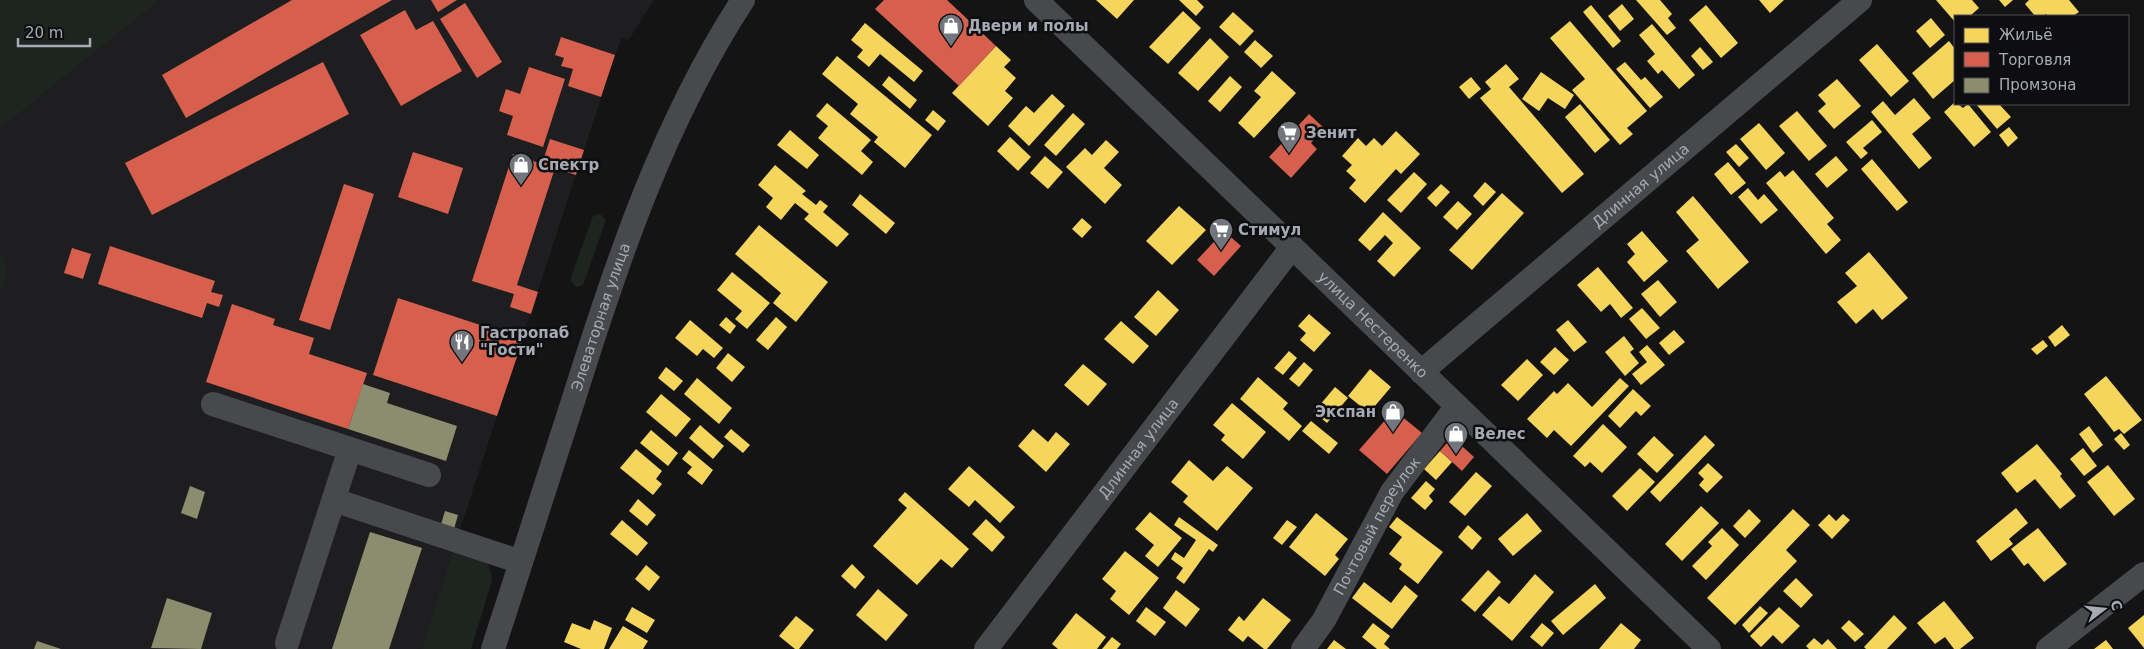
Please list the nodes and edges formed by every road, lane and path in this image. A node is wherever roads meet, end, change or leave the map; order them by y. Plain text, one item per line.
1 (743, 0) edge
2 (1036, 0) edge
3 (1860, 0) edge
4 (1292, 247) junction
5 (1421, 372) junction
6 (214, 404) dead end
7 (1457, 406) junction
8 (350, 449) junction
9 (428, 475) dead end
10 (334, 500) junction
11 (521, 562) junction
12 (2144, 574) edge
13 (287, 643) dead end
14 (493, 649) edge
15 (986, 649) edge
16 (1303, 649) edge
17 (1709, 649) edge
18 (2048, 649) edge

1 - 11 street, Элеваторная улица
2 - 4 street, улица Нестеренко
3 - 5 street, Длинная улица
4 - 5 street, улица Нестеренко
4 - 15 street, Длинная улица
5 - 7 street, улица Нестеренко
6 - 8 street
7 - 16 street, Почтовый переулок
7 - 17 street, улица Нестеренко
8 - 9 street
8 - 10 street
10 - 11 street
10 - 13 street
11 - 14 street, Элеваторная улица
12 - 18 street

